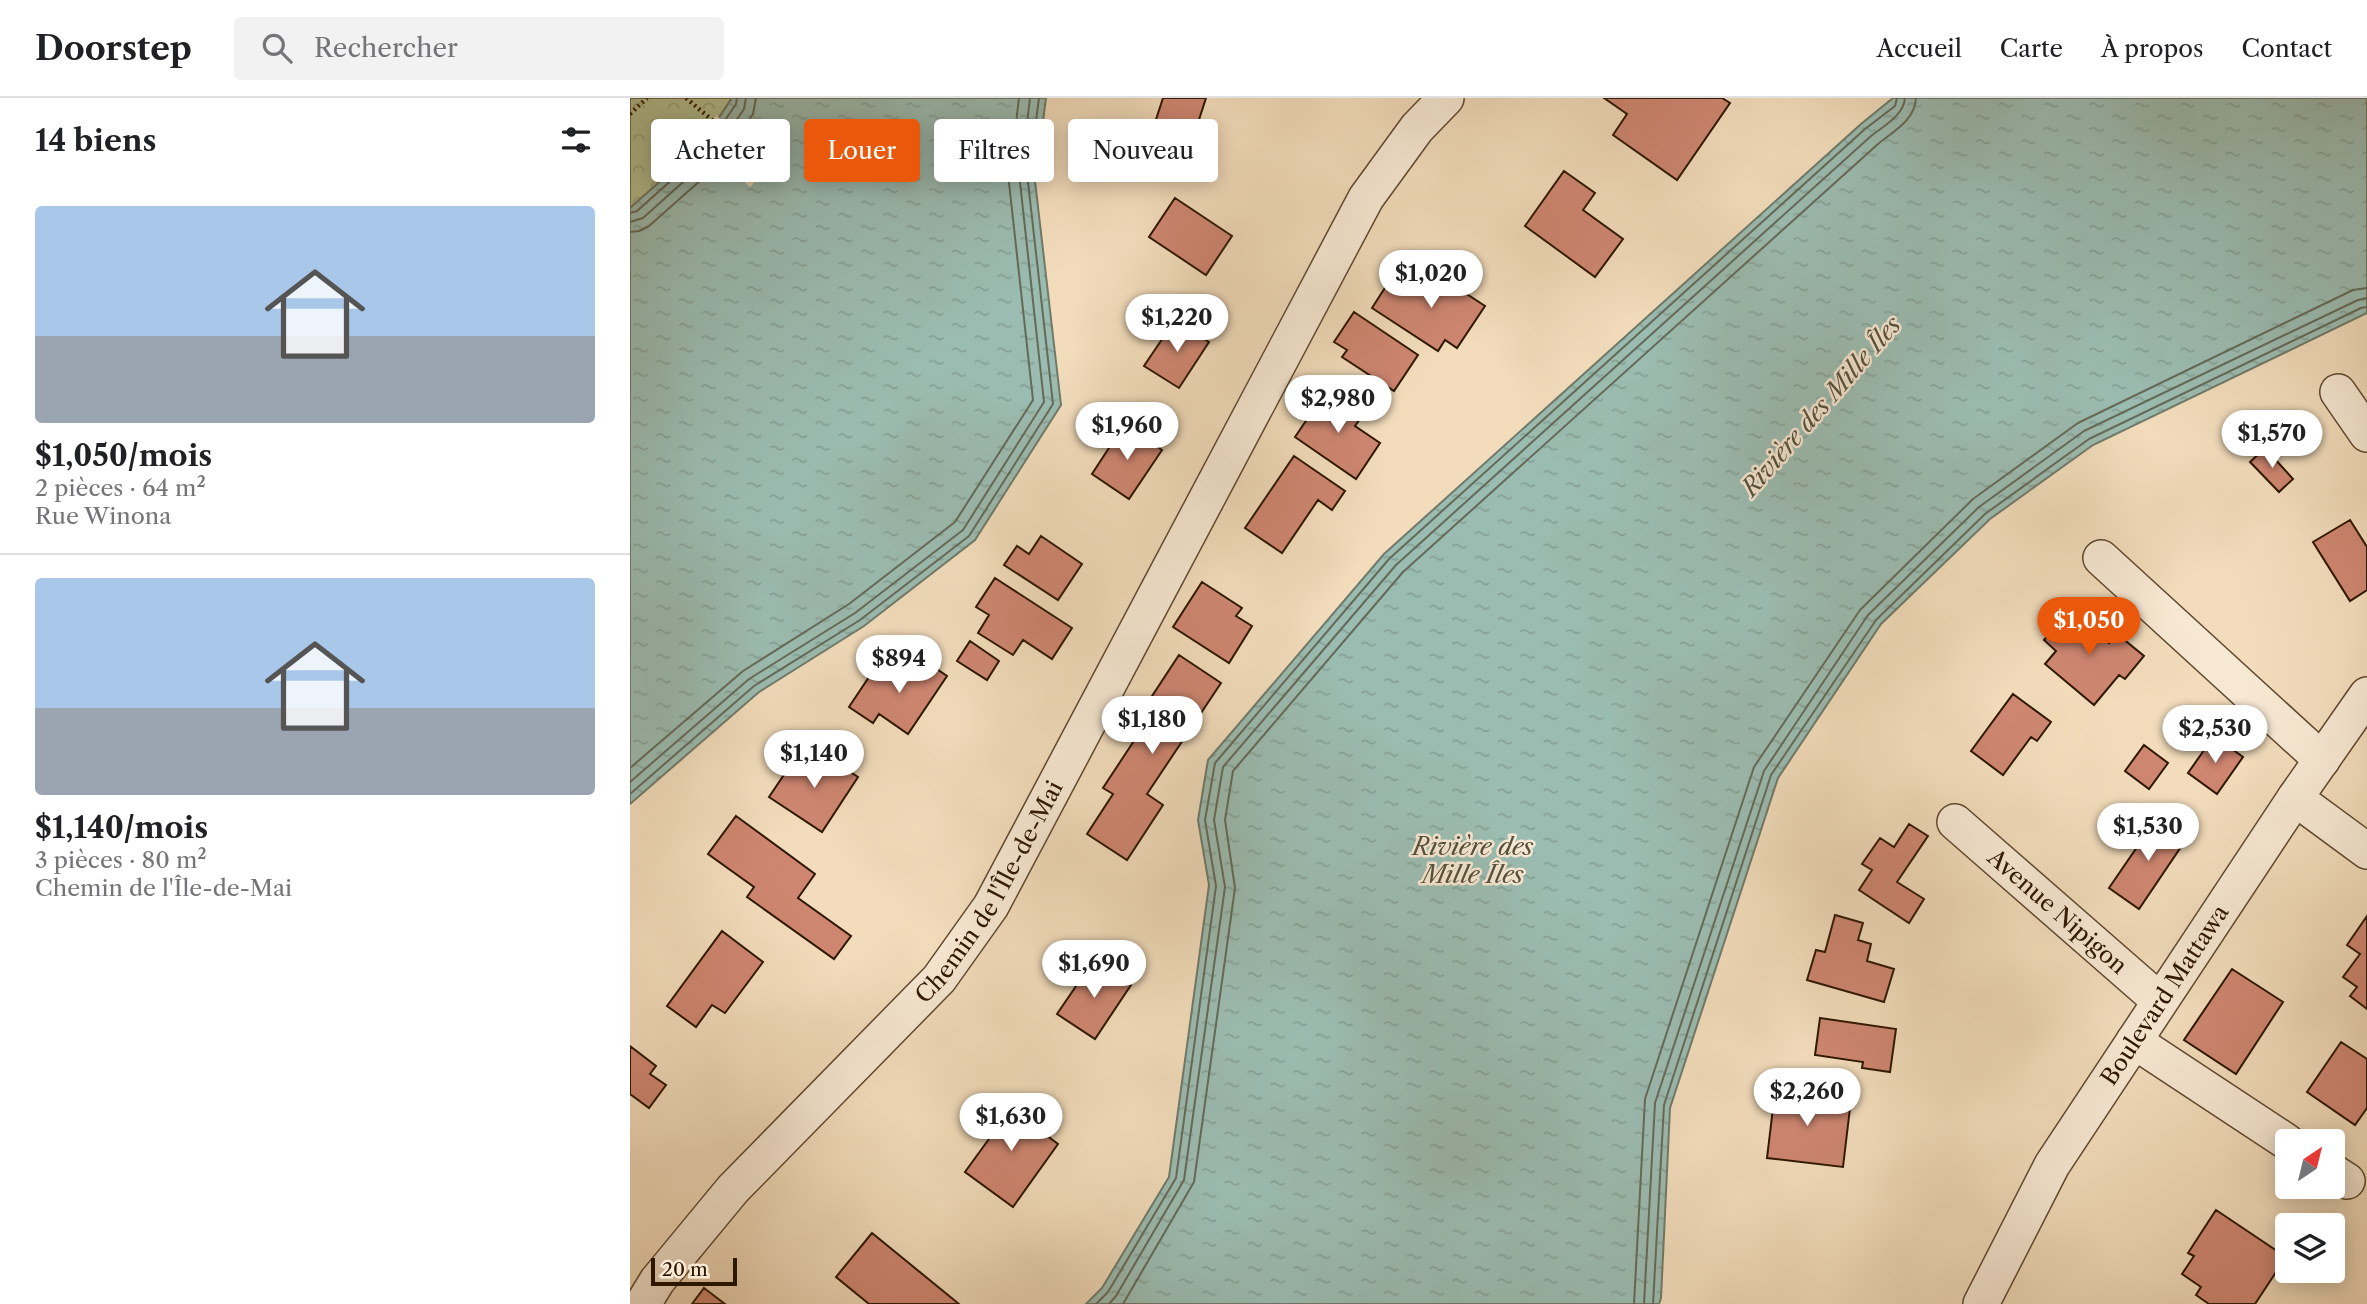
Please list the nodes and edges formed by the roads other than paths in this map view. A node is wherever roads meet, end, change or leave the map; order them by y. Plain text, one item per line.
1 (1447, 98) edge
2 (2338, 392) dead end
3 (2367, 433) edge
4 (2101, 558) dead end
5 (2367, 695) edge
6 (2322, 760) junction
7 (2295, 798) junction
8 (1955, 822) dead end
9 (2367, 851) edge
10 (2160, 1001) junction
11 (2134, 1041) junction
12 (2275, 1134) edge
13 (643, 1304) edge
14 (1981, 1304) edge

1 - 13 street, Chemin de l'Île-de-Mai
2 - 3 street
4 - 6 street
5 - 6 street, Boulevard Mattawa
6 - 7 street, Boulevard Mattawa
7 - 9 street
7 - 10 street, Boulevard Mattawa
8 - 10 street, Avenue Nipigon
10 - 11 street, Boulevard Mattawa
11 - 12 street
11 - 14 street, Boulevard Mattawa

